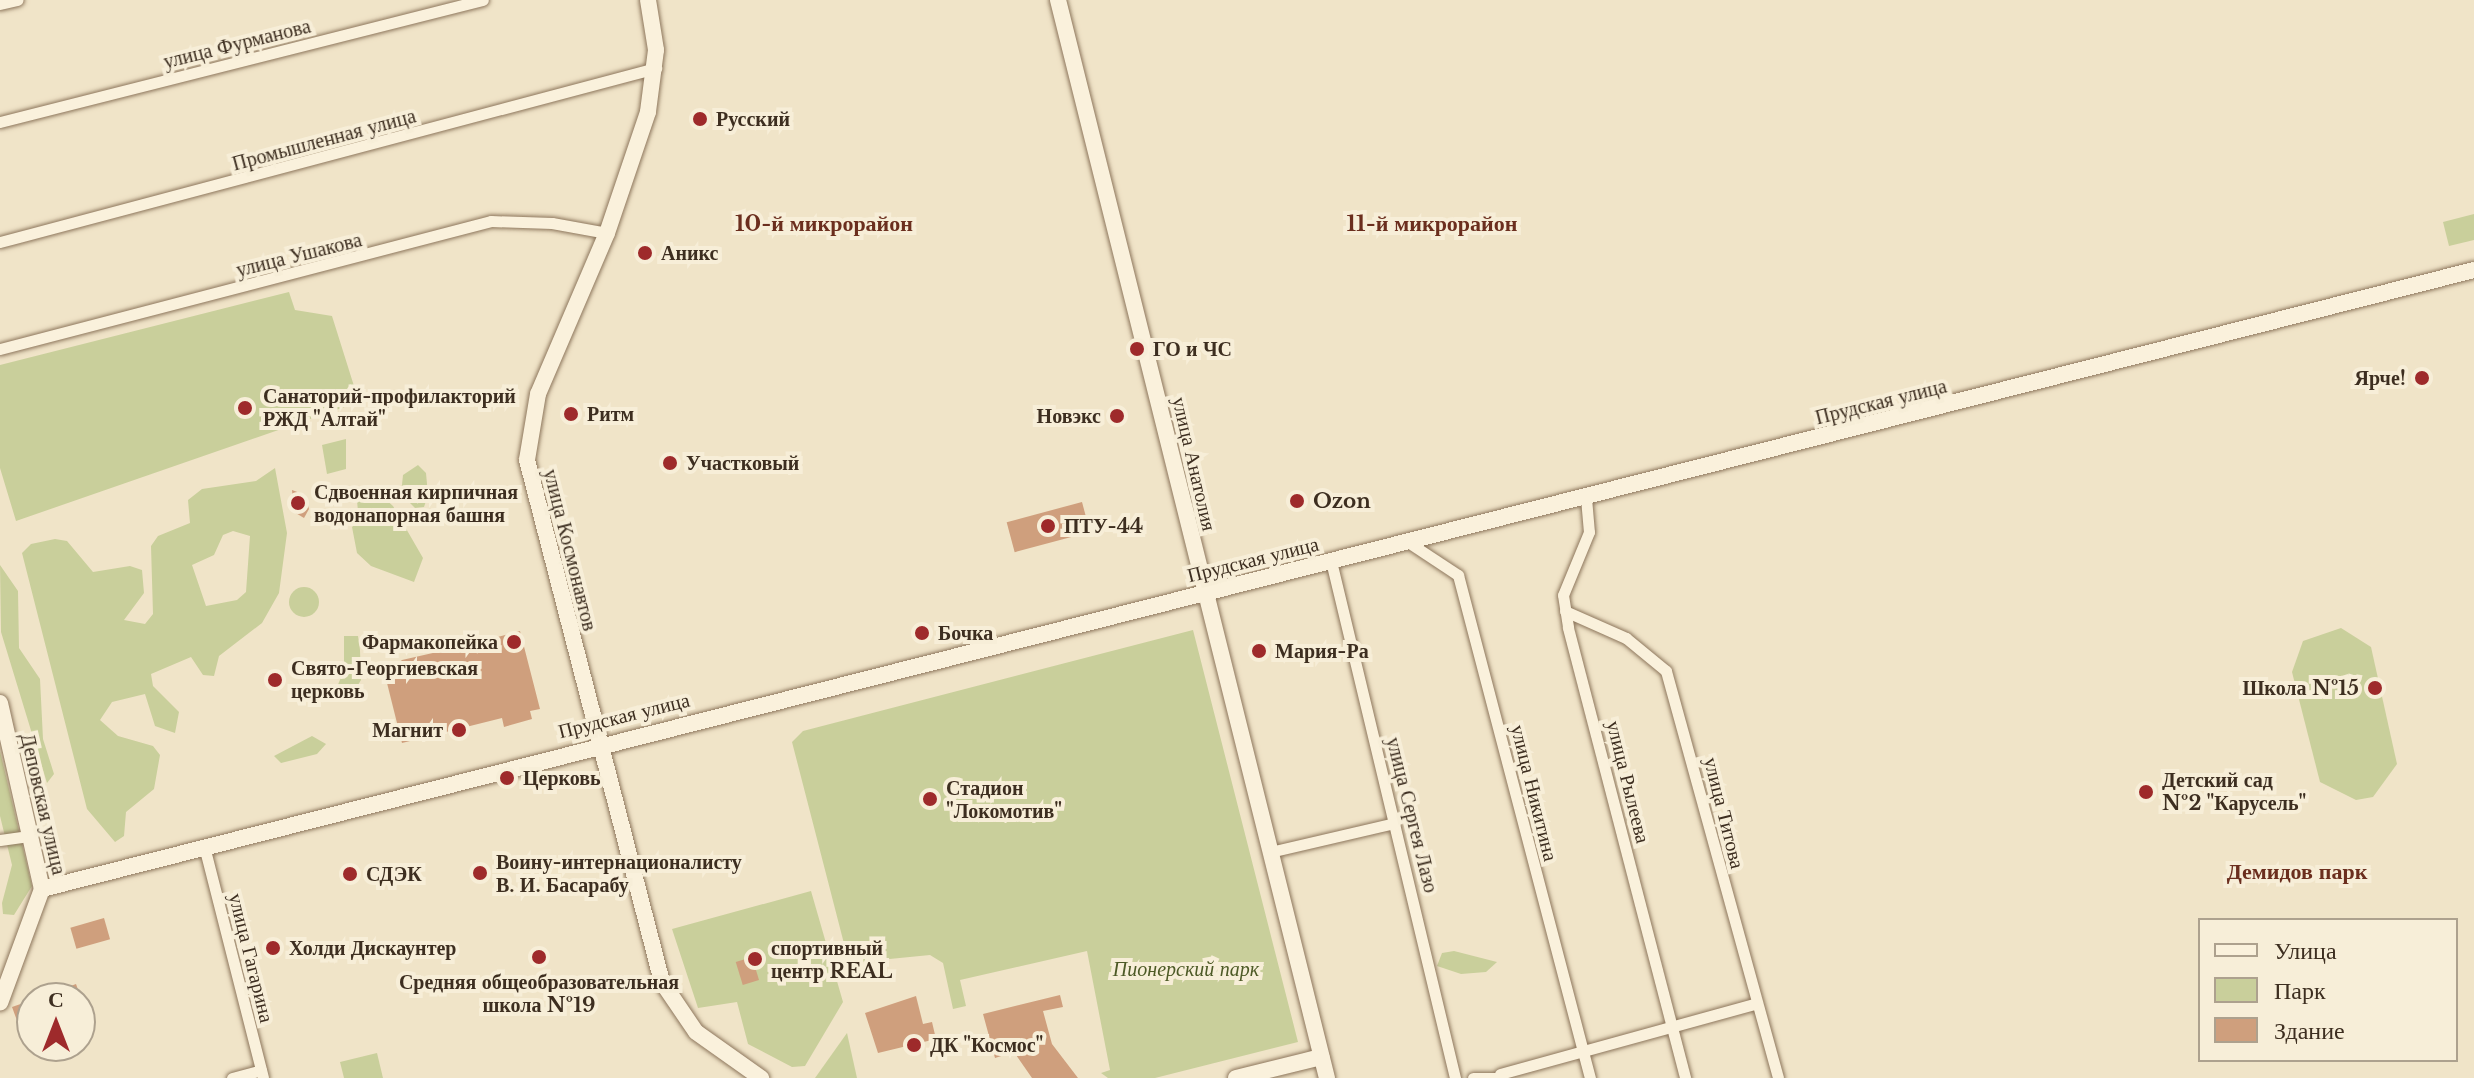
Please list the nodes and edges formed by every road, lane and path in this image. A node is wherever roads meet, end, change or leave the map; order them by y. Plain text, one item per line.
1 (18, 0) edge
2 (483, 0) edge
3 (648, 0) edge
4 (1058, 0) edge
5 (0, 4) edge
6 (656, 68) junction
7 (0, 122) edge
8 (607, 233) junction
9 (0, 242) edge
10 (2474, 270) edge
11 (0, 349) edge
12 (1586, 498) junction
13 (1408, 542) junction
14 (1331, 561) junction
15 (1205, 594) junction
16 (1565, 611) junction
17 (0, 703) edge
18 (597, 743) junction
19 (1395, 823) junction
20 (29, 836) junction
21 (0, 840) edge
22 (204, 846) junction
23 (1270, 852) junction
24 (42, 889) junction
25 (0, 1003) edge
26 (1755, 1004) junction
27 (1673, 1029) junction
28 (1581, 1048) junction
29 (1321, 1057) junction
30 (262, 1074) edge
31 (1501, 1076) edge
32 (232, 1078) edge
33 (761, 1078) edge
34 (1236, 1078) edge
35 (1327, 1078) edge
36 (1455, 1078) edge
37 (1473, 1078) edge
38 (1590, 1078) edge
39 (1685, 1078) edge
40 (1778, 1078) edge

1 - 5 street
2 - 7 street, улица Фурманова
3 - 6 street, улица Космонавтов
4 - 15 street, улица Анатолия
6 - 8 street, улица Космонавтов
6 - 9 street, Промышленная улица
8 - 11 street, улица Ушакова
8 - 18 street, улица Космонавтов
10 - 12 street, Прудская улица
12 - 13 street, Прудская улица
12 - 16 street, улица Рылеева
13 - 14 street, Прудская улица
13 - 28 street, улица Никитина
14 - 15 street, Прудская улица
14 - 19 street, улица Сергея Лазо
15 - 18 street, Прудская улица
15 - 23 street, улица Анатолия
16 - 26 street, улица Титова
16 - 27 street, улица Рылеева
17 - 20 street, Деповская улица
18 - 22 street, Прудская улица
18 - 33 street, улица Космонавтов
19 - 23 street
19 - 36 street, улица Сергея Лазо
20 - 21 street
20 - 24 street, Деповская улица
22 - 24 street, Прудская улица
22 - 30 street, улица Гагарина
23 - 29 street, улица Анатолия
24 - 25 street, Деповская улица
26 - 27 street
26 - 40 street, улица Титова
27 - 28 street
27 - 39 street, улица Рылеева
28 - 31 street
28 - 38 street, улица Никитина
29 - 34 street
29 - 35 street, улица Анатолия
30 - 32 street
31 - 37 street

